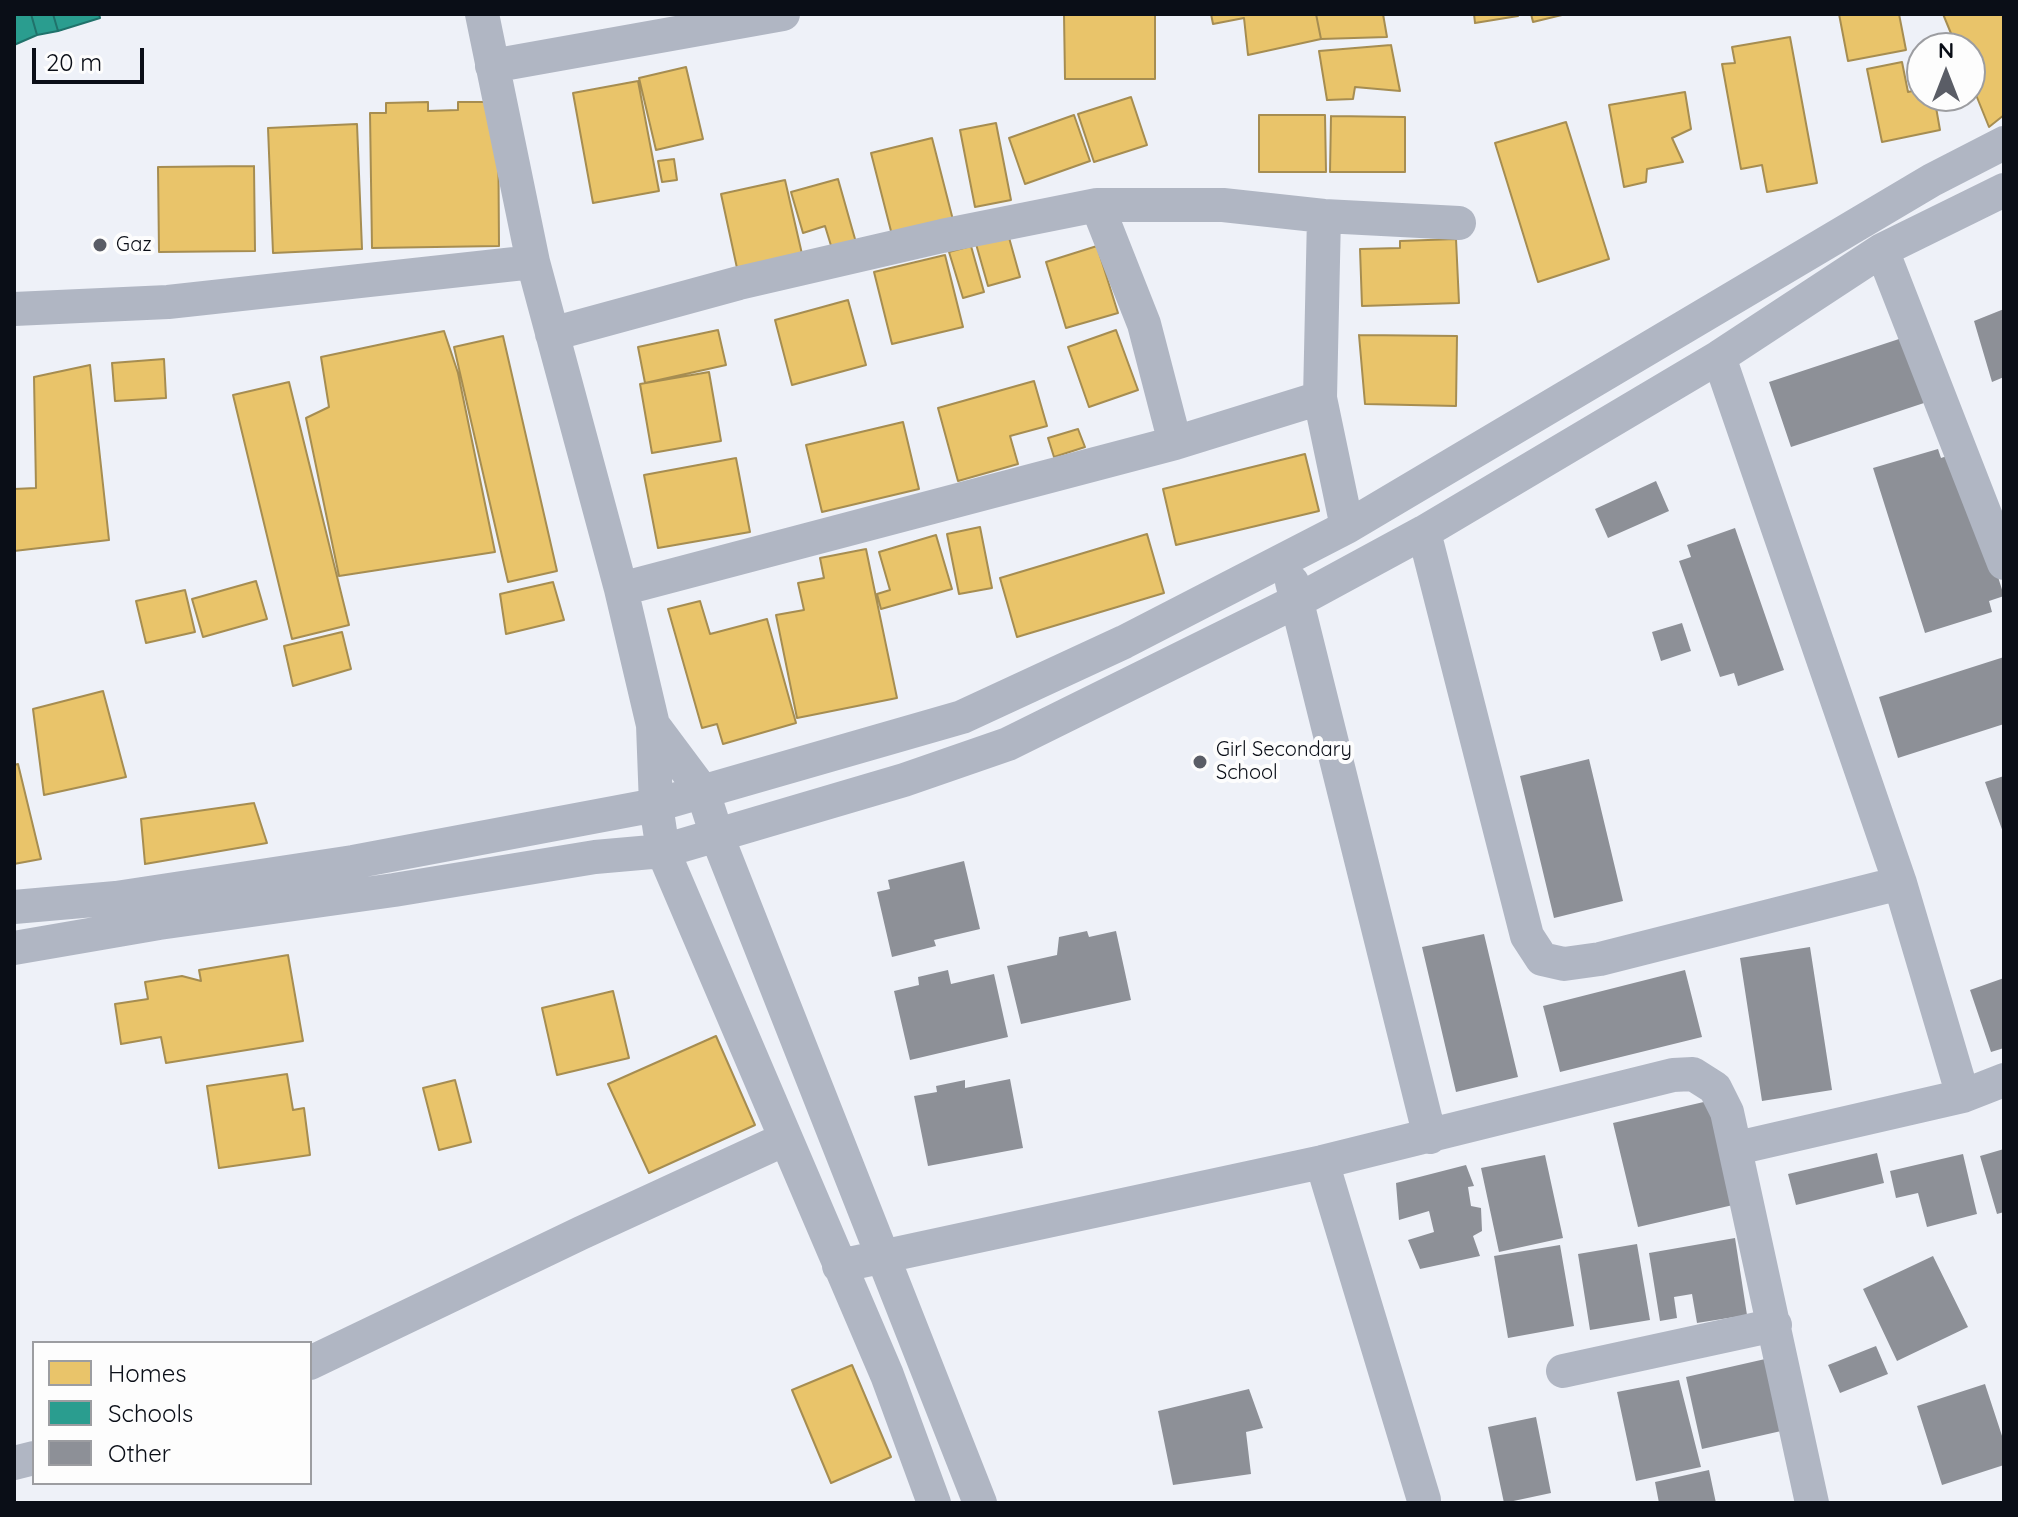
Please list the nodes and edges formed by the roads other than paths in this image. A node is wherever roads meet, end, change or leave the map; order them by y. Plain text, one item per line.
1 (482, 14) edge
2 (783, 14) edge
3 (492, 66) junction
4 (2004, 143) edge
5 (2004, 190) edge
6 (1097, 205) junction
7 (1324, 216) junction
8 (1459, 223) dead end
9 (1882, 250) junction
10 (533, 262) junction
11 (14, 309) edge
12 (552, 334) junction
13 (1719, 357) junction
14 (1320, 398) junction
15 (1175, 443) junction
16 (1347, 527) junction
17 (1424, 532) junction
18 (1288, 557) junction
19 (2004, 563) edge
20 (621, 589) junction
21 (1295, 602) junction
22 (653, 725) junction
23 (703, 792) junction
24 (656, 805) junction
25 (717, 836) junction
26 (663, 851) junction
27 (1900, 883) junction
28 (14, 907) edge
29 (14, 948) edge
30 (2004, 1080) edge
31 (1963, 1096) junction
32 (1430, 1137) junction
33 (785, 1139) junction
34 (1737, 1148) junction
35 (1322, 1162) junction
36 (883, 1256) junction
37 (839, 1266) junction
38 (1775, 1325) junction
39 (312, 1362) edge
40 (1563, 1371) dead end
41 (1424, 1500) dead end
42 (934, 1503) edge
43 (980, 1503) edge
44 (1812, 1503) edge

1 - 3 street
2 - 3 street
3 - 10 street
4 - 16 street
5 - 9 street
6 - 7 street
6 - 12 street
6 - 15 street
7 - 8 street
7 - 14 street
9 - 13 street
9 - 19 street
10 - 11 street
10 - 12 street
12 - 20 street
13 - 17 street
13 - 27 street
14 - 15 street
14 - 16 street
15 - 20 street
16 - 18 street
17 - 21 street
17 - 27 street
18 - 21 street
18 - 23 street
20 - 22 street
21 - 25 street
21 - 32 street
22 - 23 street
22 - 24 street
23 - 24 street
23 - 25 street
24 - 26 street
24 - 28 street
25 - 26 street
25 - 36 street
26 - 29 street
26 - 33 street
27 - 31 street
30 - 31 street
31 - 34 street
32 - 34 street
32 - 35 street
33 - 37 street
33 - 39 street
34 - 38 street
35 - 36 street
35 - 41 street
36 - 37 street
36 - 43 street
37 - 42 street
38 - 40 street
38 - 44 street

